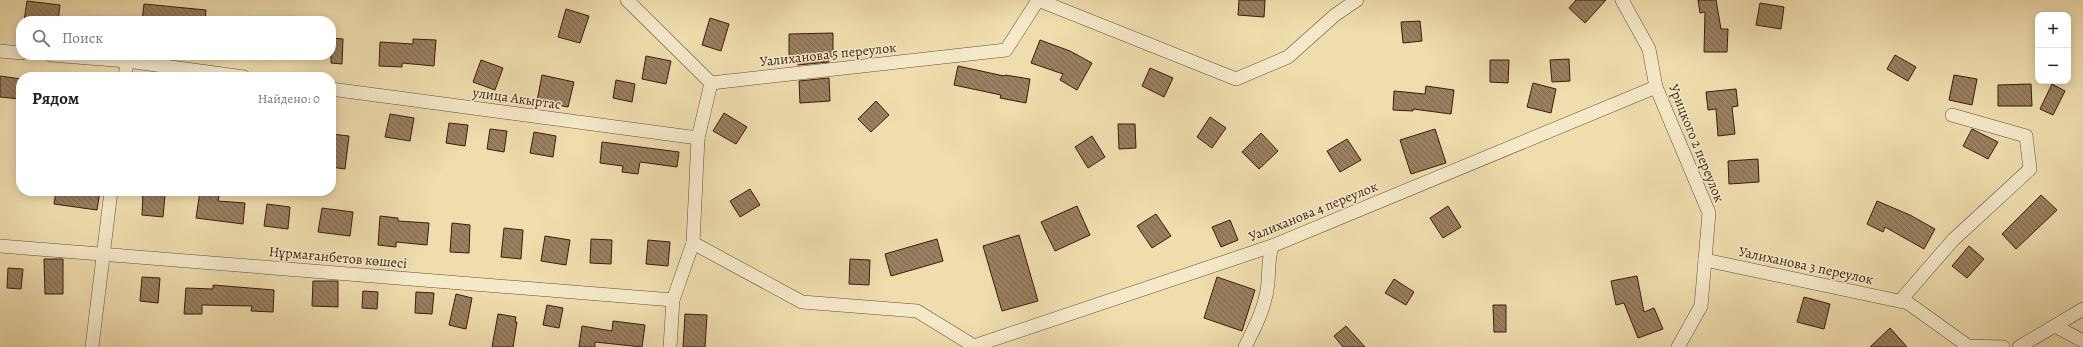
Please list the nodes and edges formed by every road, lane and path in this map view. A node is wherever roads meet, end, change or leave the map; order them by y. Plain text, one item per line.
1 (627, 0) edge
2 (1038, 0) edge
3 (1357, 0) edge
4 (1622, 0) edge
5 (0, 51) edge
6 (16, 52) edge
7 (114, 60) edge
8 (127, 61) junction
9 (126, 72) edge
10 (207, 72) edge
11 (711, 83) junction
12 (1656, 87) junction
13 (336, 90) edge
14 (1952, 115) dead end
15 (698, 138) junction
16 (110, 196) edge
17 (693, 243) junction
18 (0, 246) edge
19 (1272, 246) junction
20 (104, 254) junction
21 (1705, 260) junction
22 (674, 300) junction
23 (1900, 301) junction
24 (2083, 310) edge
25 (2055, 326) junction
26 (2083, 341) edge
27 (92, 347) edge
28 (670, 347) edge
29 (972, 347) edge
30 (1244, 347) edge
31 (1678, 347) edge
32 (2003, 347) edge
33 (2018, 347) edge

1 - 11 street
2 - 3 street, Уалиханова 5 переулок
2 - 11 street, Уалиханова 5 переулок
4 - 12 street, Урицкого 2 переулок
5 - 6 street
7 - 8 street
8 - 9 street
8 - 10 street
11 - 15 street
12 - 19 street, Уалиханова 4 переулок
12 - 21 street, Урицкого 2 переулок
13 - 15 street, улица Акыртас
14 - 23 street
15 - 17 street
16 - 20 street
17 - 22 street
17 - 29 street, Уалиханова 4 переулок
18 - 20 street, Нұрмағанбетов көшесі
19 - 29 street, Уалиханова 4 переулок
19 - 30 street
20 - 22 street, Нұрмағанбетов көшесі
20 - 27 street
21 - 23 street, Уалиханова 3 переулок
21 - 31 street, Урицкого 2 переулок
22 - 28 street
23 - 32 street, Уалиханова 3 переулок
24 - 25 street
25 - 26 street
25 - 33 street

